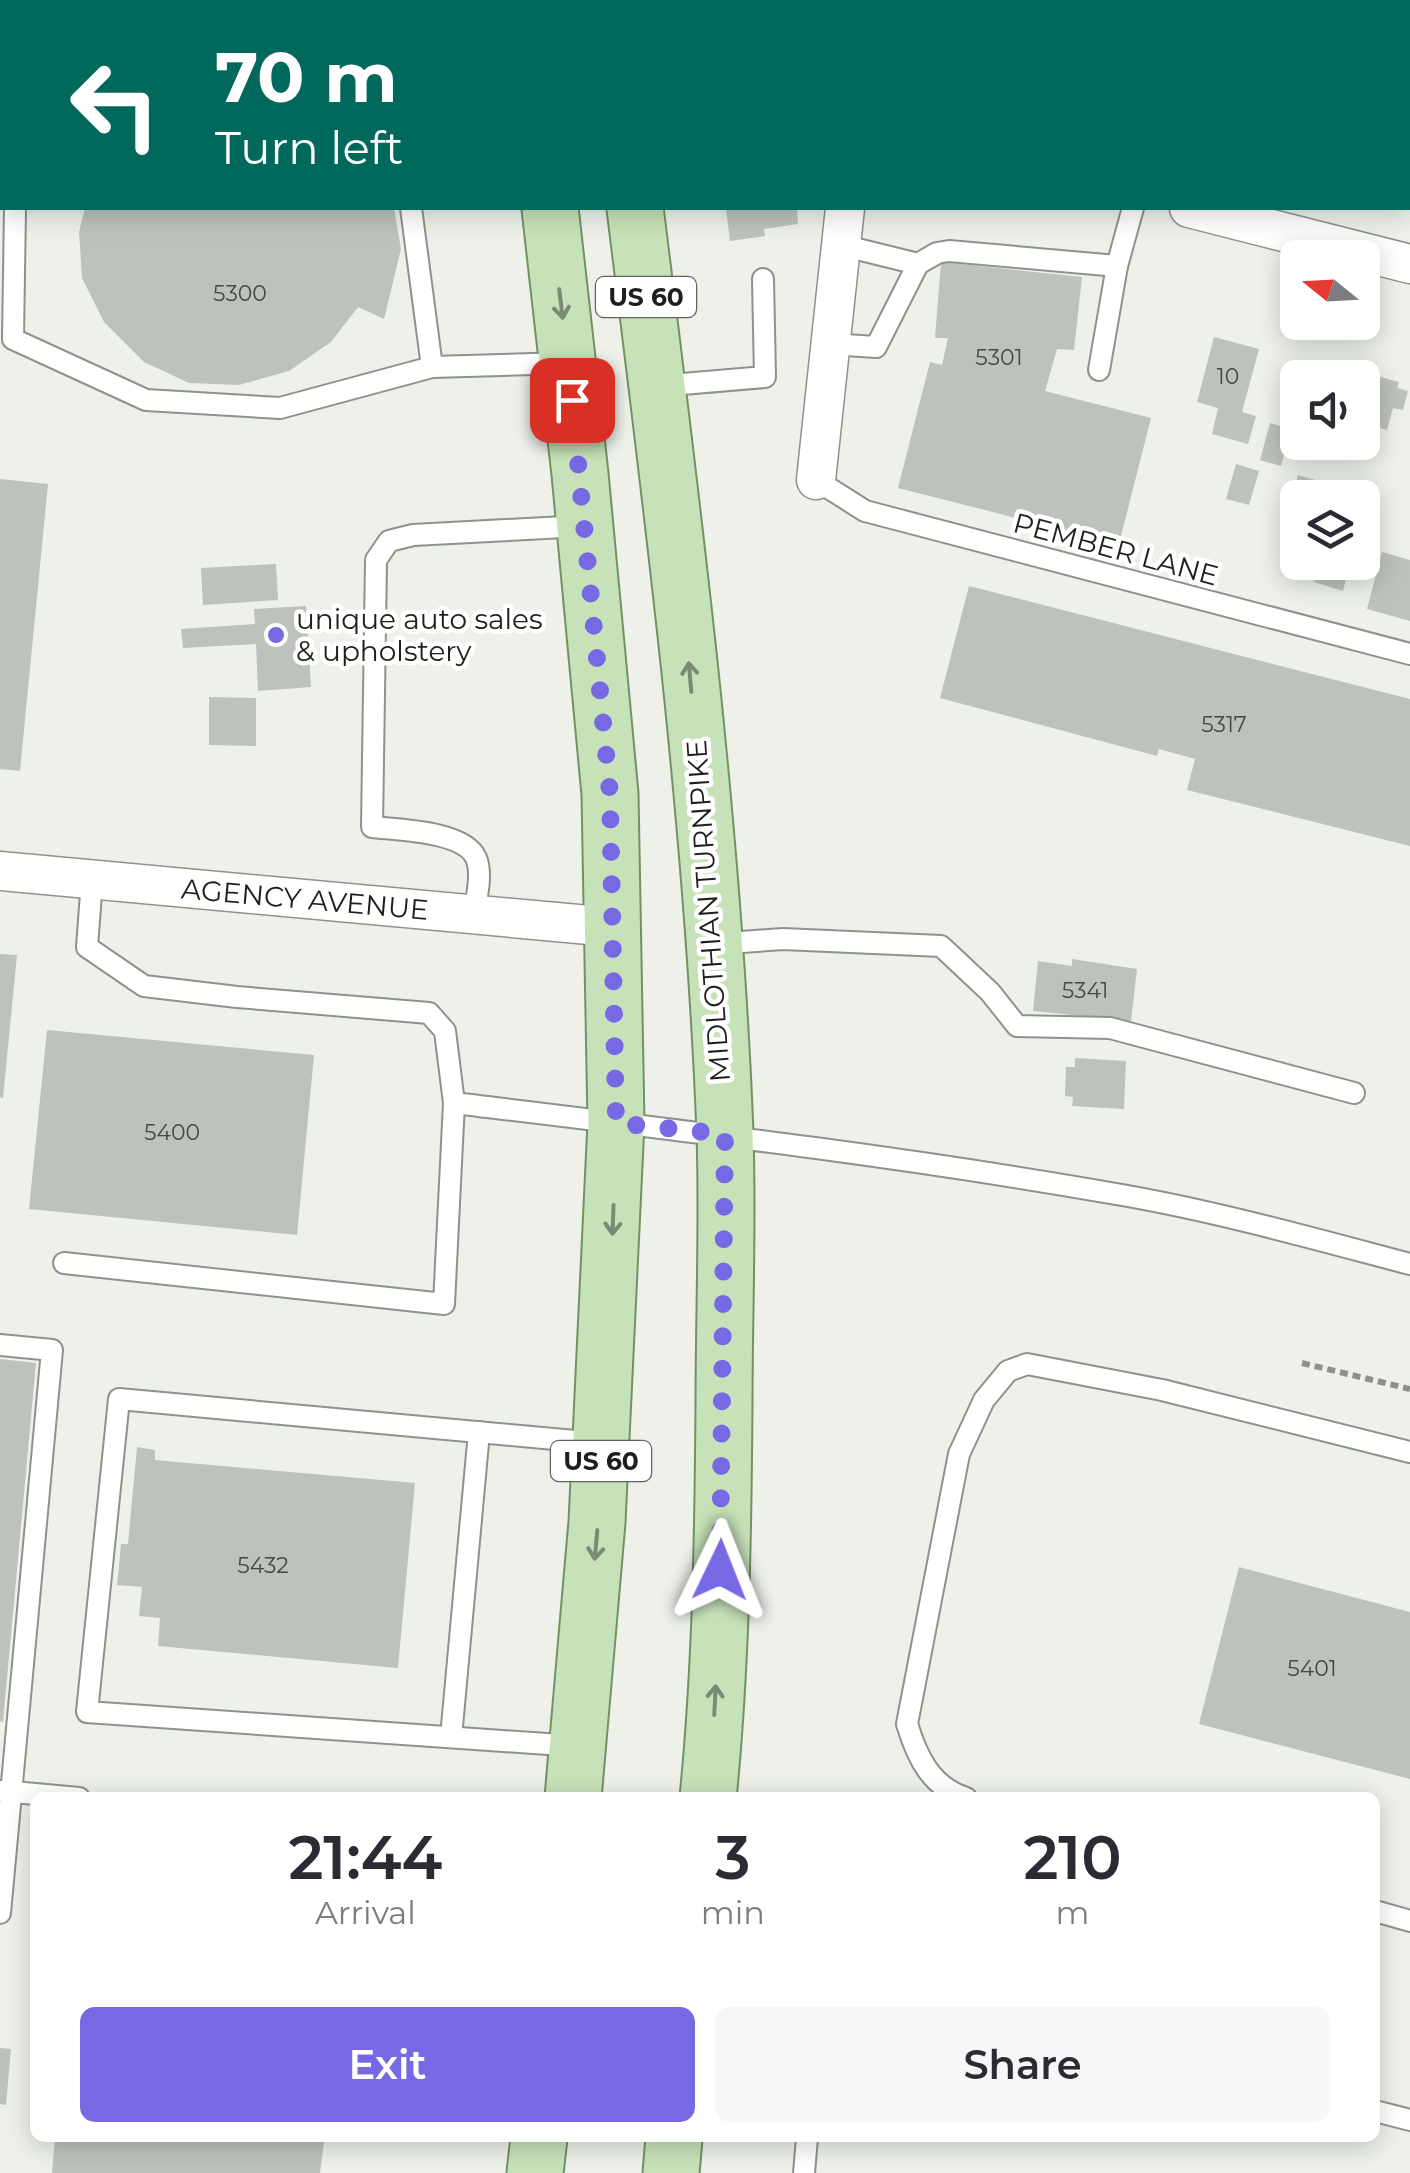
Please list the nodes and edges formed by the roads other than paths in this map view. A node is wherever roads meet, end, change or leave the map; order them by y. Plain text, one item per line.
1 (15, 210) edge
2 (411, 210) edge
3 (550, 210) edge
4 (635, 210) edge
5 (844, 210) edge
6 (1132, 210) edge
7 (1198, 210) edge
8 (841, 245) junction
9 (918, 264) junction
10 (1410, 264) edge
11 (1117, 266) junction
12 (763, 280) dead end
13 (7, 339) edge
14 (830, 344) junction
15 (568, 363) junction
16 (432, 367) junction
17 (1099, 370) dead end
18 (657, 386) junction
19 (816, 480) joint
20 (584, 526) junction
21 (1410, 654) edge
22 (0, 871) edge
23 (92, 880) junction
24 (474, 914) junction
25 (610, 926) junction
26 (712, 944) junction
27 (1354, 1092) dead end
28 (454, 1103) junction
29 (616, 1123) junction
30 (725, 1134) junction
31 (64, 1264) dead end
32 (1410, 1264) edge
33 (0, 1344) edge
34 (479, 1432) junction
35 (602, 1444) junction
36 (1410, 1452) edge
37 (450, 1737) junction
38 (575, 1772) edge
39 (6, 1791) edge
40 (709, 1792) edge
41 (946, 1792) edge
42 (2, 1883) edge
43 (1380, 1912) edge
44 (0, 1913) edge
45 (1410, 1921) edge
46 (1380, 2112) edge
47 (1410, 2120) edge
48 (539, 2142) edge
49 (674, 2142) edge
50 (807, 2142) edge
51 (536, 2173) edge
52 (671, 2173) edge
53 (804, 2173) edge

1 - 13 lane
2 - 16 lane
3 -> 15 main road, US 60
4 - 18 main road, MIDLOTHIAN TURNPIKE / US 60
5 - 8 street
6 - 11 lane
7 - 10 street
8 - 9 lane
8 - 14 street
9 - 11 lane
9 - 14 lane
11 - 17 lane
12 - 18 lane
13 - 16 lane
14 - 19 street
15 - 16 lane
15 - 20 main road, US 60
26 -> 18 main road, MIDLOTHIAN TURNPIKE / US 60
19 - 21 lane, PEMBER LANE
20 - 24 lane
20 - 25 main road, US 60
22 - 23 street, AGENCY AVENUE
23 - 24 street, AGENCY AVENUE
23 - 28 lane
24 - 25 street, AGENCY AVENUE
25 - 29 main road, US 60
26 - 27 lane
26 - 30 main road, MIDLOTHIAN TURNPIKE / US 60
28 - 29 lane
28 - 31 lane
29 - 30 lane
29 -> 35 main road, US 60
30 - 32 lane
40 -> 30 main road, MIDLOTHIAN TURNPIKE / US 60
33 - 39 lane
34 - 35 lane
34 - 37 lane
34 - 37 lane
35 -> 38 main road, US 60
36 - 41 lane
37 - 38 lane
39 - 42 lane
42 - 44 lane
43 - 45 lane
46 - 47 lane
48 - 51 main road
49 - 52 main road
50 - 53 lane

